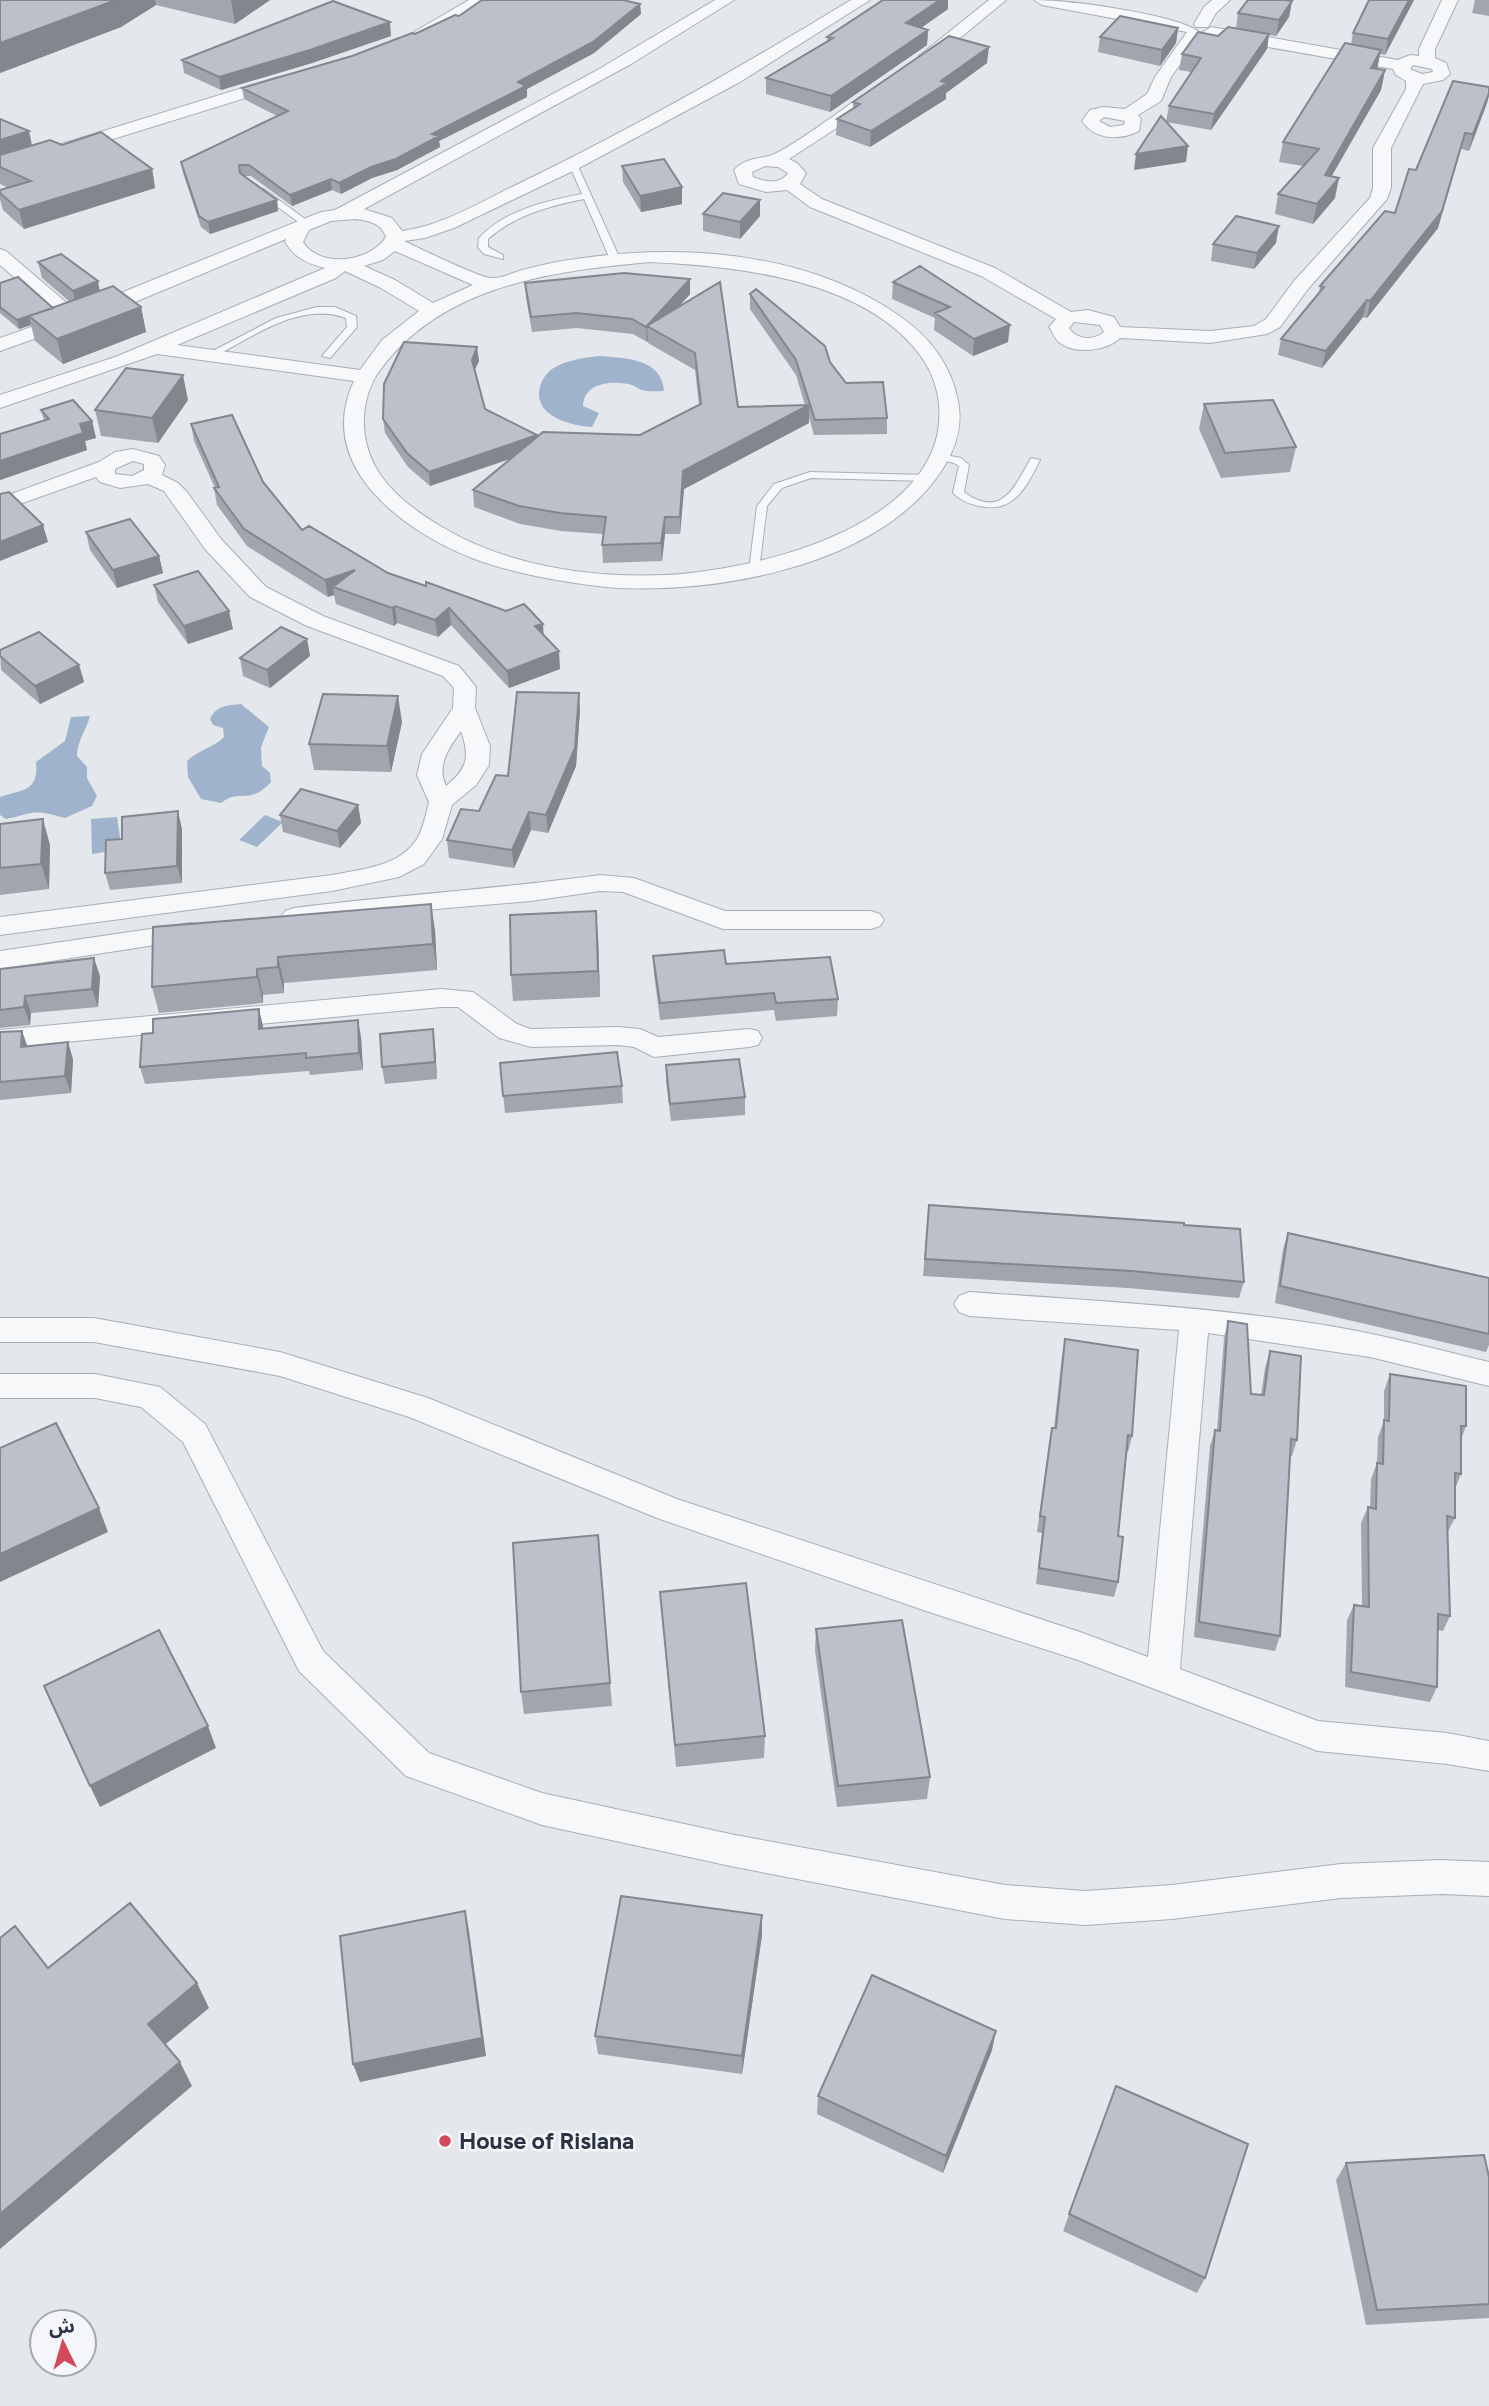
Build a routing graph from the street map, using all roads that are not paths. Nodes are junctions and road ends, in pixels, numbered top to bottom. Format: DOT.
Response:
graph roads {
  1 [pos="481,0"];
  2 [pos="726,0"];
  3 [pos="862,0"];
  4 [pos="1042,0"];
  5 [pos="1222,0"];
  6 [pos="1450,0"];
  7 [pos="1012,1"];
  8 [pos="1198,30"];
  9 [pos="411,37"];
  10 [pos="1427,61"];
  11 [pos="1400,65"];
  12 [pos="914,66"];
  13 [pos="295,76"];
  14 [pos="1415,78"];
  15 [pos="880,90"];
  16 [pos="1128,115"];
  17 [pos="775,161"];
  18 [pos="573,164"];
  19 [pos="0,169"];
  20 [pos="790,183"];
  21 [pos="256,187"];
  22 [pos="587,197"];
  23 [pos="339,214"];
  24 [pos="303,227"];
  25 [pos="394,240"];
  26 [pos="0,255"];
  27 [pos="500,257"];
  28 [pos="615,259"];
  29 [pos="343,264"];
  30 [pos="489,285"];
  31 [pos="431,310"];
  32 [pos="73,318"];
  33 [pos="1068,318"];
  34 [pos="1114,331"];
  35 [pos="0,345"];
  36 [pos="157,348"];
  37 [pos="209,355"];
  38 [pos="327,356"];
  39 [pos="365,377"];
  40 [pos="0,402"];
  41 [pos="940,457"];
  42 [pos="1035,460"];
  43 [pos="928,478"];
  44 [pos="0,505"];
  45 [pos="754,570"];
  46 [pos="464,708"];
  47 [pos="441,802"];
  48 [pos="871,920"];
  49 [pos="268,921"];
  50 [pos="0,926"];
  51 [pos="214,929"];
  52 [pos="0,960"];
  53 [pos="749,1038"];
  54 [pos="0,1039"];
  55 [pos="969,1304"];
  56 [pos="1195,1320"];
  57 [pos="0,1330"];
  58 [pos="1489,1374"];
  59 [pos="0,1385"];
  60 [pos="1163,1675"];
  61 [pos="1489,1756"];
  62 [pos="1489,1879"];
  1 -- 9 [label="street"];
  2 -- 23 [label="street"];
  3 -- 18 [label="street"];
  4 -- 8 [label="street"];
  5 -- 8 [label="street"];
  6 -- 10 [label="street"];
  7 -- 12 [label="street"];
  8 -- 11 [label="street"];
  8 -- 16 [label="street"];
  10 -- 11 [label="street"];
  10 -- 14 [label="street"];
  11 -- 14 [label="street"];
  13 -- 19 [label="street"];
  14 -- 34 [label="street"];
  15 -- 17 [label="street"];
  17 -- 20 [label="street"];
  17 -- 20 [label="street"];
  18 -- 22 [label="lane"];
  18 -- 25 [label="street"];
  20 -- 33 [label="street"];
  21 -- 24 [label="lane"];
  22 -- 27 [label="lane"];
  22 -- 28 [label="lane"];
  23 -- 24 [label="street"];
  23 -- 25 [label="street"];
  24 -- 29 [label="street"];
  24 -- 32 [label="street"];
  25 -- 29 [label="street"];
  25 -- 30 [label="street"];
  26 -- 32 [label="street"];
  28 -- 30 [label="street"];
  28 -- 41 [label="street"];
  29 -- 31 [label="street"];
  29 -- 36 [label="street"];
  30 -- 31 [label="street"];
  31 -- 39 [label="street"];
  32 -- 35 [label="street"];
  33 -- 34 [label="street"];
  33 -- 34 [label="street"];
  36 -- 37 [label="street"];
  36 -- 40 [label="street"];
  37 -- 38 [label="lane"];
  37 -- 39 [label="street"];
  39 -- 45 [label="street"];
  41 -- 42 [label="lane"];
  41 -- 43 [label="street"];
  43 -- 45 [label="street"];
  43 -- 45 [label="lane"];
  44 -- 46 [label="street"];
  46 -- 47 [label="street"];
  46 -- 47 [label="street"];
  47 -- 50 [label="street"];
  48 -- 49 [label="street"];
  51 -- 52 [label="street"];
  53 -- 54 [label="street"];
  55 -- 56 [label="street"];
  56 -- 58 [label="street"];
  56 -- 60 [label="street"];
  57 -- 60 [label="street"];
  59 -- 62 [label="street"];
  60 -- 61 [label="street"];
}
